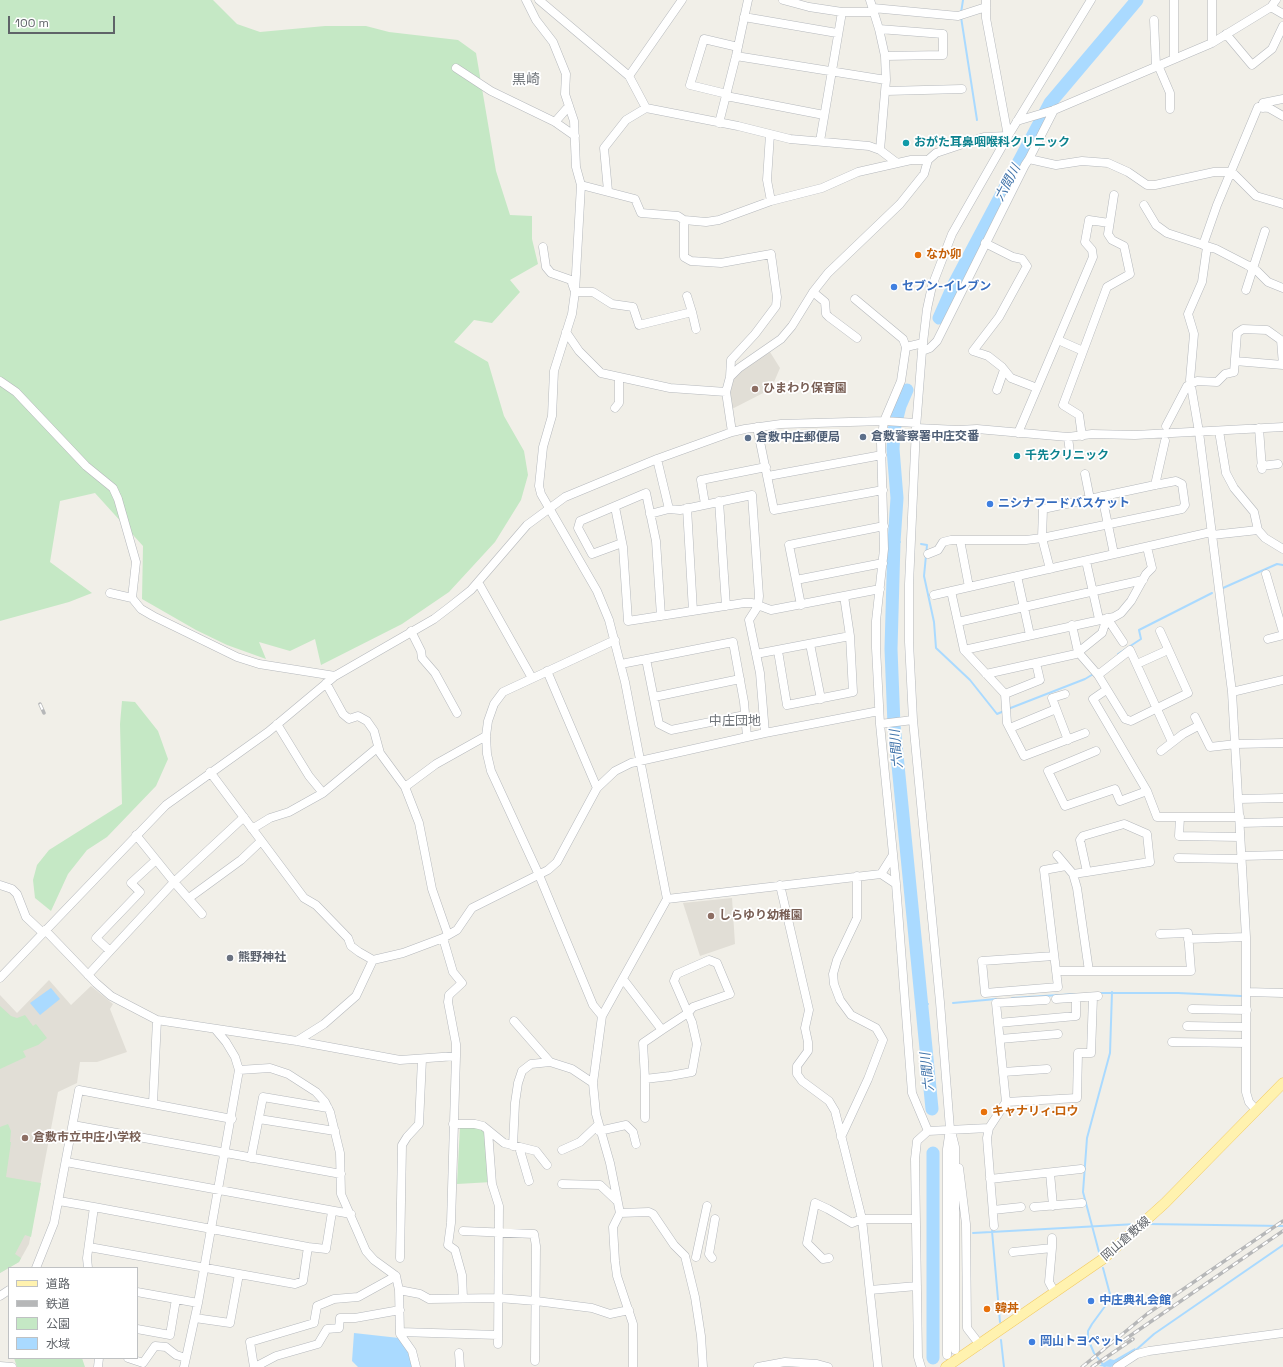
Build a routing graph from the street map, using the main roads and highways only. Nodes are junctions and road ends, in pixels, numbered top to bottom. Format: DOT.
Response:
graph roads {
  1 [pos="1283,1083"];
  2 [pos="946,1367"];
  1 -- 2 [label="main road, 岡山倉敷線"];
}
